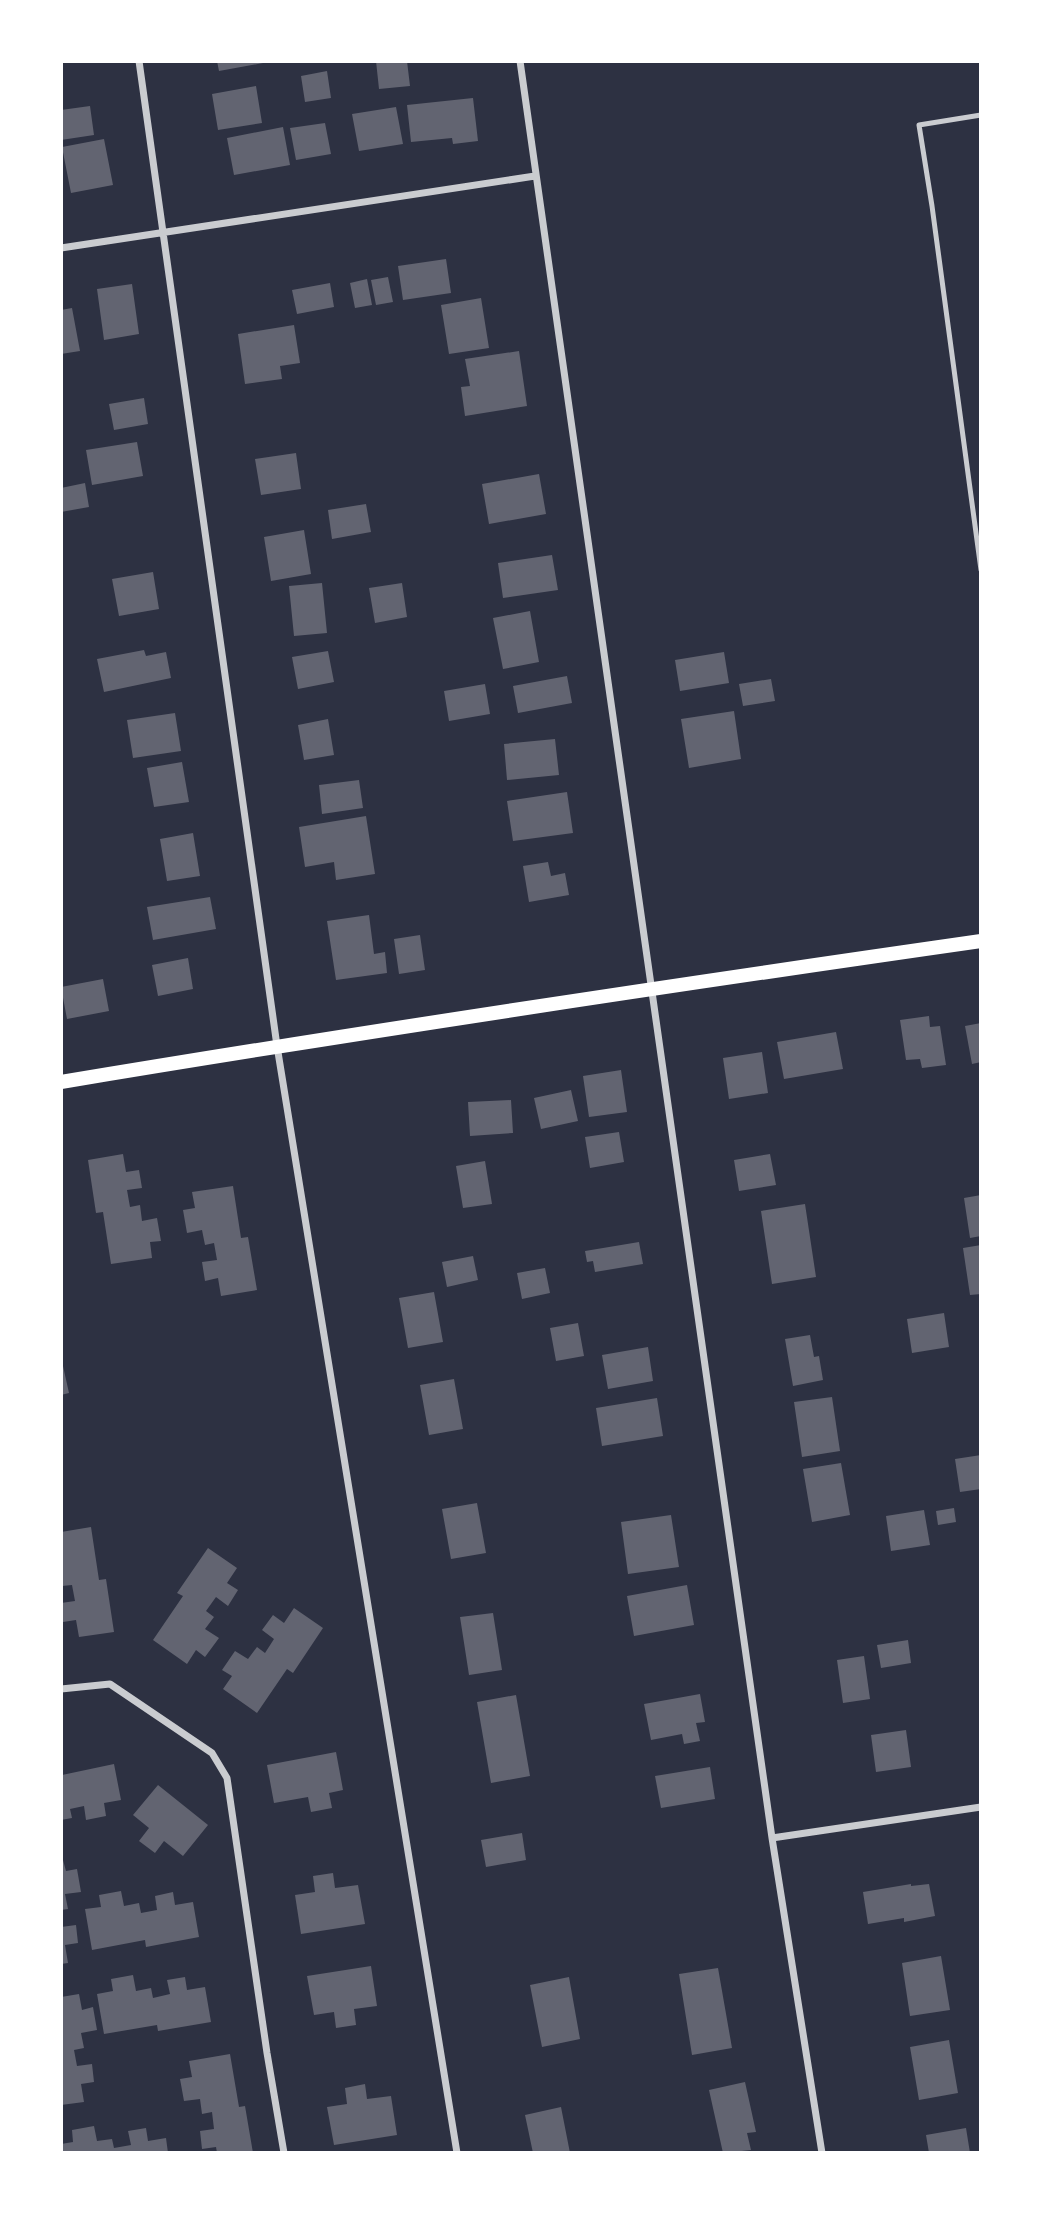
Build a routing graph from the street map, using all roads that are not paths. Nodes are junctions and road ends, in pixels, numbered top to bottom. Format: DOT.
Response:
graph roads {
  1 [pos="139,61"];
  2 [pos="520,61"];
  3 [pos="981,115"];
  4 [pos="536,176"];
  5 [pos="164,233"];
  6 [pos="61,248"];
  7 [pos="981,570"];
  8 [pos="981,941"];
  9 [pos="651,988"];
  10 [pos="277,1046"];
  11 [pos="61,1082"];
  12 [pos="61,1689"];
  13 [pos="981,1807"];
  14 [pos="772,1838"];
  15 [pos="284,2153"];
  16 [pos="457,2153"];
  17 [pos="822,2153"];
  1 -- 5 [label="street"];
  2 -- 4 [label="street"];
  3 -- 7 [label="lane"];
  4 -- 5 [label="street"];
  4 -- 9 [label="street"];
  5 -- 6 [label="street"];
  5 -- 10 [label="street"];
  8 -- 9 [label="main road"];
  9 -- 10 [label="main road"];
  9 -- 14 [label="street"];
  10 -- 11 [label="main road"];
  10 -- 16 [label="street"];
  12 -- 15 [label="street"];
  13 -- 14 [label="street"];
  14 -- 17 [label="street"];
}
